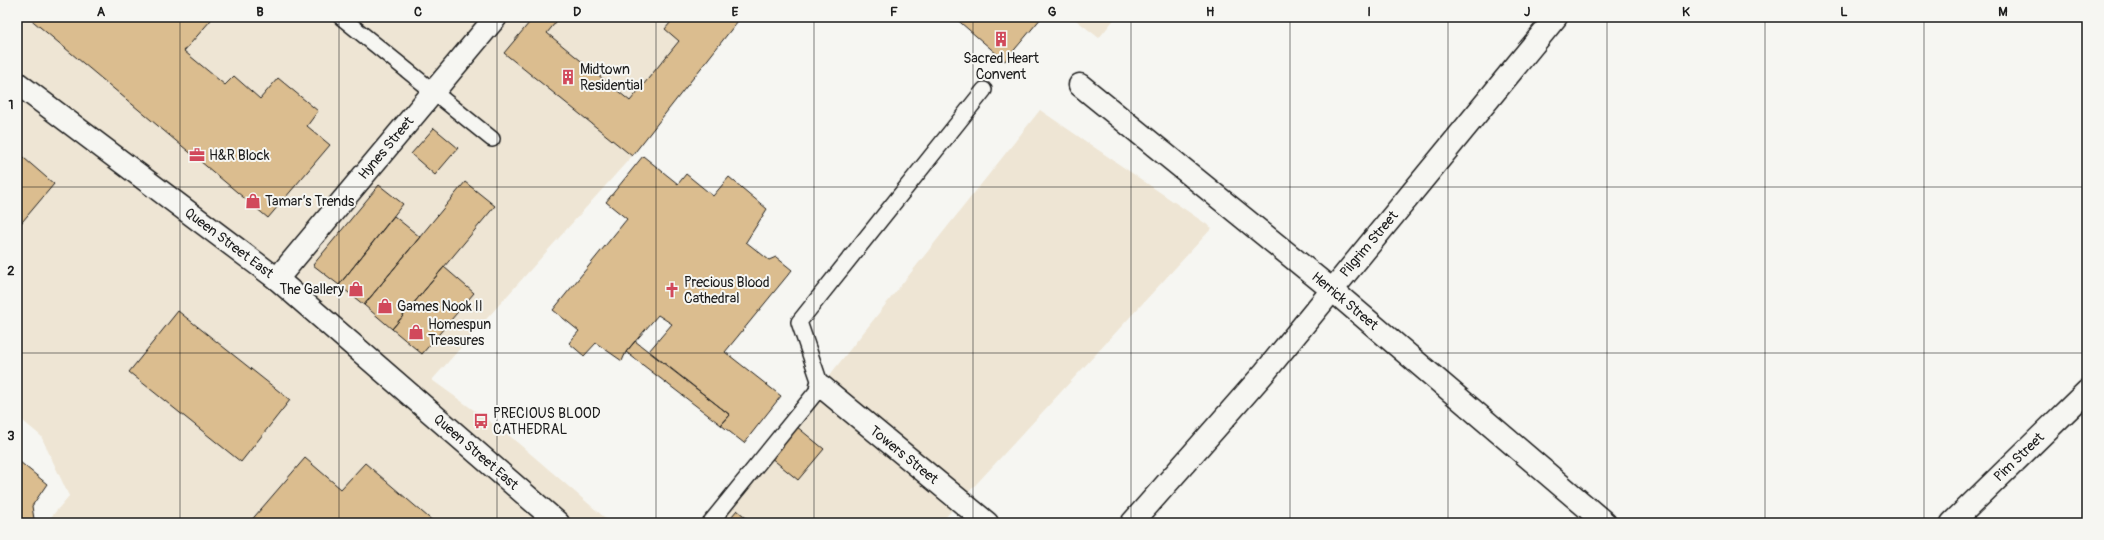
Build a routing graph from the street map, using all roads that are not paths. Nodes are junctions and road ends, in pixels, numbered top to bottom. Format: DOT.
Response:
graph roads {
  1 [pos="341,17"];
  2 [pos="496,17"];
  3 [pos="1556,17"];
  4 [pos="17,83"];
  5 [pos="1080,85"];
  6 [pos="984,90"];
  7 [pos="434,91"];
  8 [pos="492,139"];
  9 [pos="277,279"];
  10 [pos="1331,289"];
  11 [pos="821,386"];
  12 [pos="2087,391"];
  13 [pos="1600,522"];
  14 [pos="558,523"];
  15 [pos="710,523"];
  16 [pos="987,523"];
  17 [pos="1132,523"];
  18 [pos="1952,523"];
  1 -- 7 [label="lane"];
  2 -- 7 [label="street, Hynes Street"];
  3 -- 10 [label="street, Pilgrim Street"];
  4 -- 9 [label="street, Queen Street East"];
  5 -- 10 [label="street, Herrick Street"];
  6 -- 11 [label="lane"];
  7 -- 8 [label="lane"];
  7 -- 9 [label="street, Hynes Street"];
  9 -- 14 [label="street, Queen Street East"];
  10 -- 13 [label="street, Herrick Street"];
  10 -- 17 [label="street, Pilgrim Street"];
  11 -- 15 [label="lane"];
  11 -- 16 [label="street, Towers Street"];
  12 -- 18 [label="street, Pim Street"];
}
